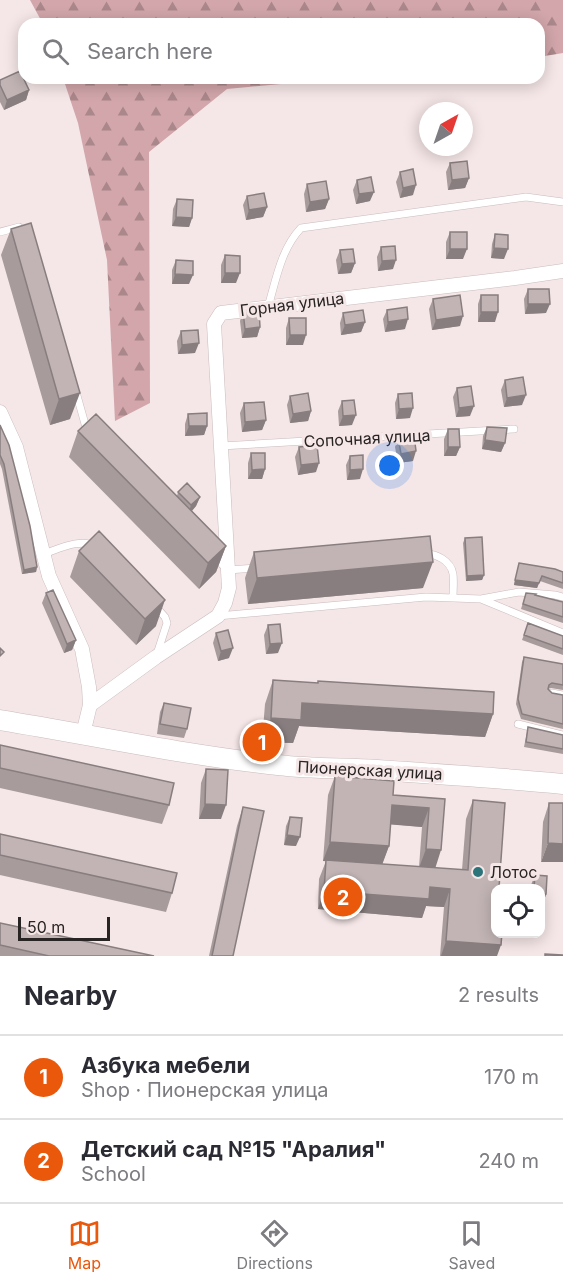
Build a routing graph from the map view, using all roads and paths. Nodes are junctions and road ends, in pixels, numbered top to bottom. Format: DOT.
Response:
graph roads {
  1 [pos="563,202"];
  2 [pos="25,230"];
  3 [pos="0,232"];
  4 [pos="563,271"];
  5 [pos="268,307"];
  6 [pos="73,380"];
  7 [pos="0,412"];
  8 [pos="514,429"];
  9 [pos="98,443"];
  10 [pos="221,447"];
  11 [pos="101,552"];
  12 [pos="43,554"];
  13 [pos="212,554"];
  14 [pos="421,554"];
  15 [pos="262,568"];
  16 [pos="228,570"];
  17 [pos="563,597"];
  18 [pos="453,598"];
  19 [pos="481,599"];
  20 [pos="149,600"];
  21 [pos="218,616"];
  22 [pos="563,633"];
  23 [pos="156,657"];
  24 [pos="552,693"];
  25 [pos="563,695"];
  26 [pos="90,705"];
  27 [pos="0,720"];
  28 [pos="518,724"];
  29 [pos="83,734"];
  30 [pos="563,735"];
  31 [pos="563,784"];
  1 -- 5 [label="lane"];
  2 -- 3 [label="lane"];
  4 -- 5 [label="street, Горная улица"];
  5 -- 10 [label="street, Горная улица"];
  6 -- 9 [label="lane"];
  7 -- 12 [label="street"];
  8 -- 10 [label="lane, Сопочная улица"];
  10 -- 16 [label="street, Горная улица"];
  11 -- 12 [label="lane"];
  12 -- 26 [label="street"];
  13 -- 16 [label="lane"];
  14 -- 18 [label="lane"];
  15 -- 16 [label="lane"];
  16 -- 21 [label="street, Горная улица"];
  17 -- 19 [label="lane"];
  18 -- 19 [label="lane"];
  18 -- 21 [label="lane"];
  19 -- 22 [label="lane"];
  20 -- 23 [label="lane"];
  21 -- 23 [label="street"];
  23 -- 26 [label="street"];
  24 -- 25 [label="lane"];
  26 -- 29 [label="street"];
  27 -- 29 [label="main road, Пионерская улица"];
  28 -- 30 [label="lane"];
  29 -- 31 [label="main road, Пионерская улица"];
}
